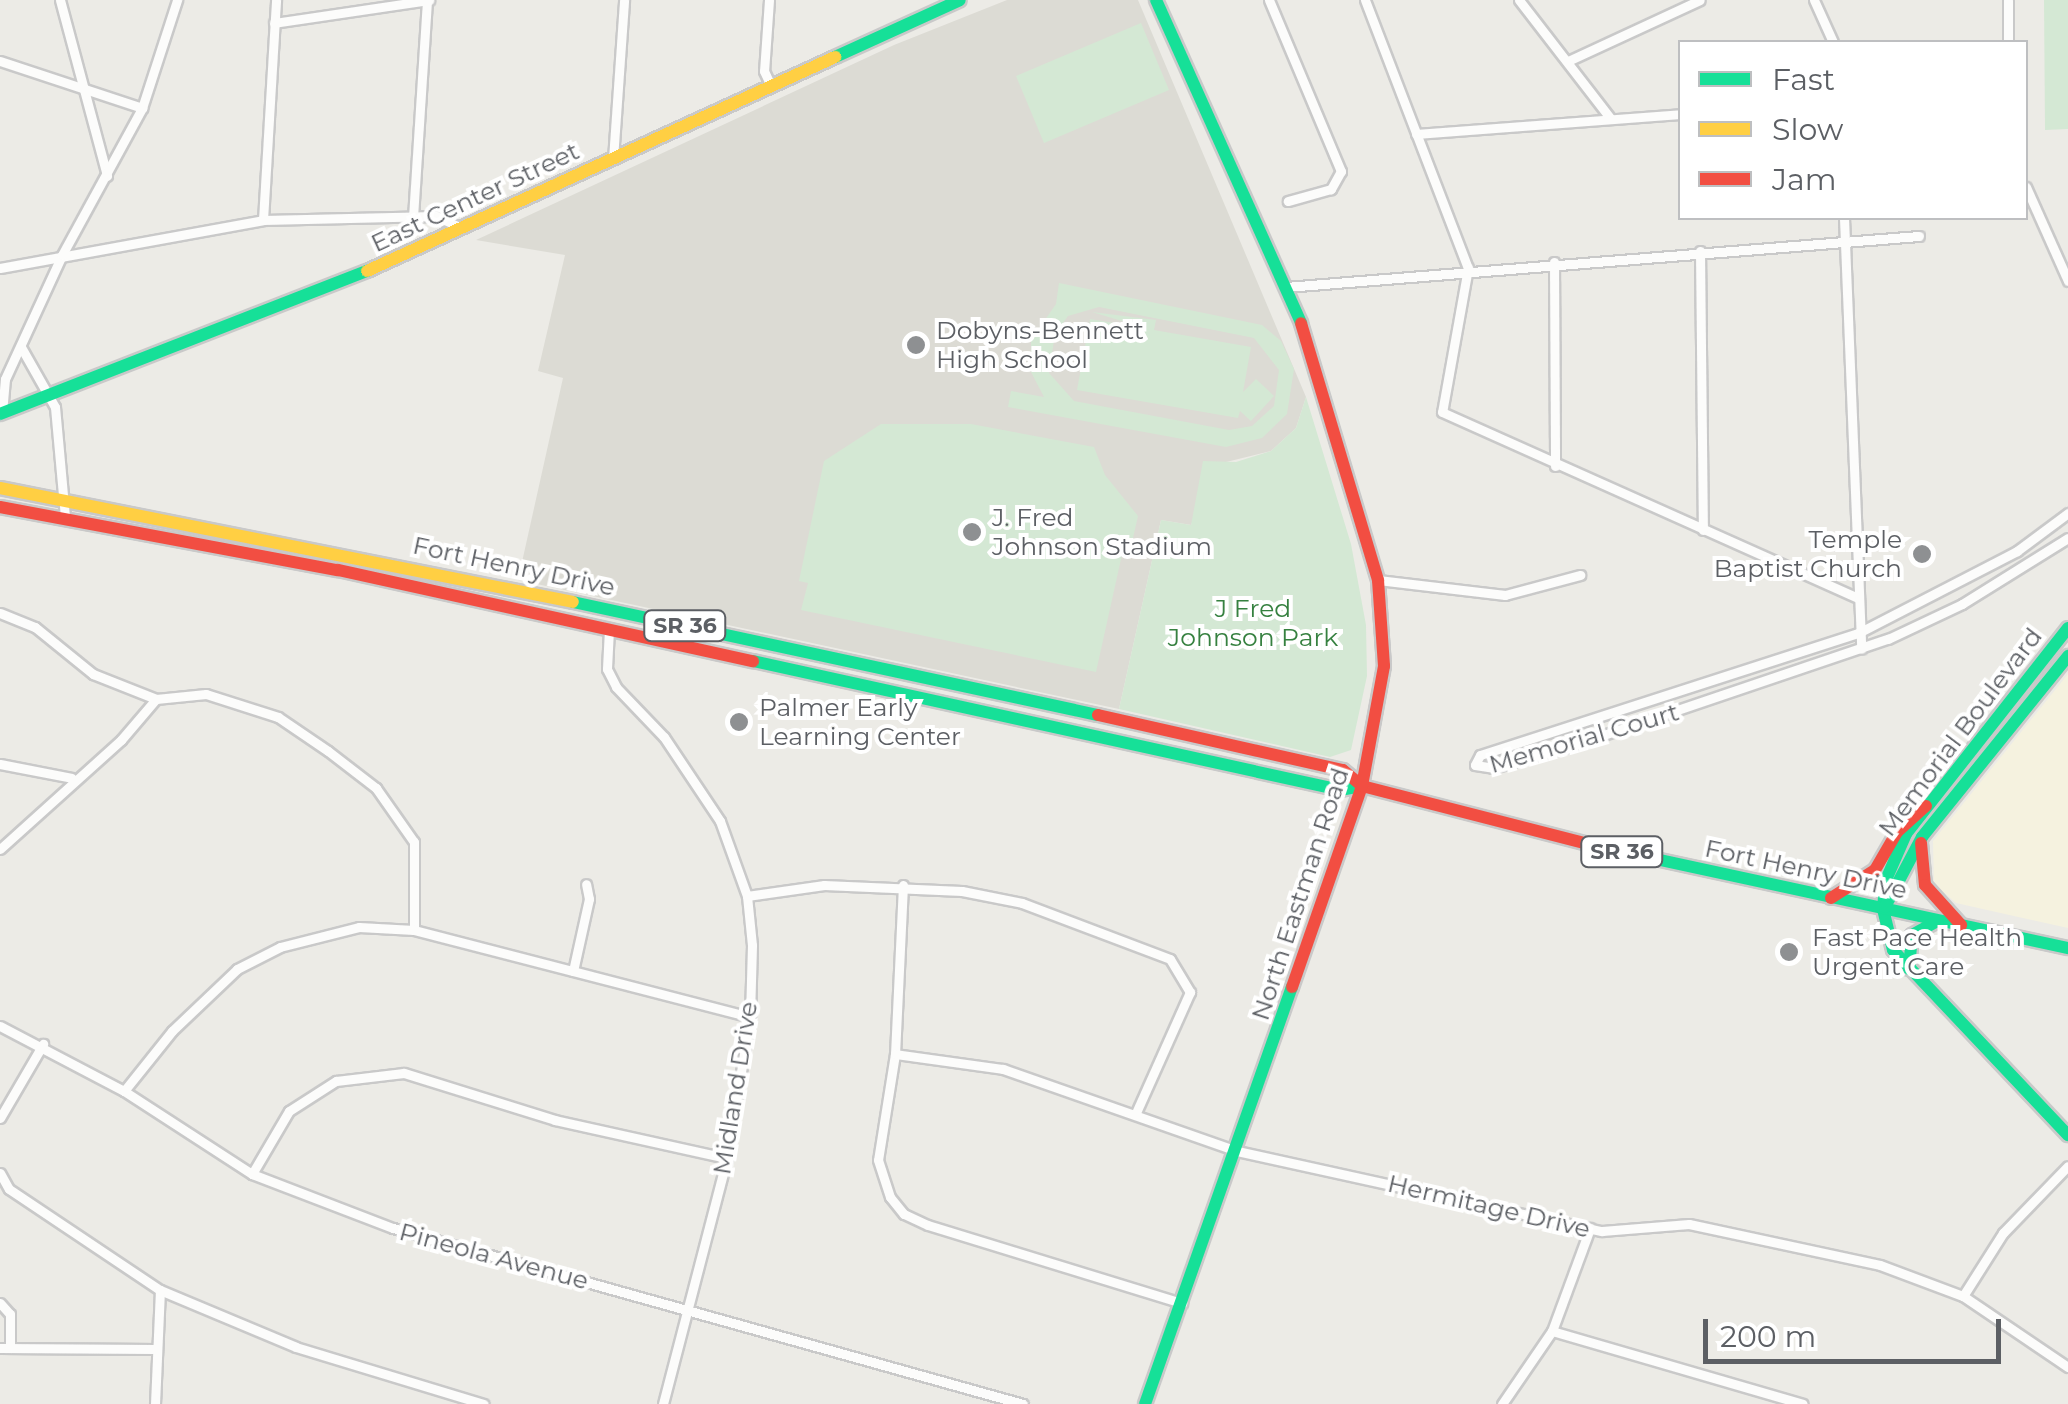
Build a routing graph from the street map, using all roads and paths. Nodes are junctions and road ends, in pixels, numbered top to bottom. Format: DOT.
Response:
graph roads {
  1 [pos="60,0"];
  2 [pos="177,0"];
  3 [pos="276,0"];
  4 [pos="428,0"];
  5 [pos="624,0"];
  6 [pos="770,0"];
  7 [pos="960,0"];
  8 [pos="1156,0"];
  9 [pos="1269,0"];
  10 [pos="1365,0"];
  11 [pos="1519,0"];
  12 [pos="1814,0"];
  13 [pos="2008,0"];
  14 [pos="1693,1"];
  15 [pos="274,23"];
  16 [pos="1832,40"];
  17 [pos="2008,40"];
  18 [pos="0,60"];
  19 [pos="1568,61"];
  20 [pos="83,85"];
  21 [pos="771,86"];
  22 [pos="142,108"];
  23 [pos="1678,114"];
  24 [pos="1610,119"];
  25 [pos="1416,134"];
  26 [pos="612,158"];
  27 [pos="107,178"];
  28 [pos="2028,191"];
  29 [pos="1288,201"];
  30 [pos="414,217"];
  31 [pos="263,220"];
  32 [pos="1844,220"];
  33 [pos="460,227"];
  34 [pos="1919,236"];
  35 [pos="1846,242"];
  36 [pos="1700,251"];
  37 [pos="62,255"];
  38 [pos="1554,262"];
  39 [pos="0,268"];
  40 [pos="1468,268"];
  41 [pos="2068,281"];
  42 [pos="1286,286"];
  43 [pos="22,347"];
  44 [pos="50,395"];
  45 [pos="1,413"];
  46 [pos="1555,466"];
  47 [pos="0,488"];
  48 [pos="63,499"];
  49 [pos="0,507"];
  50 [pos="2068,514"];
  51 [pos="64,518"];
  52 [pos="1703,530"];
  53 [pos="2068,538"];
  54 [pos="2017,551"];
  55 [pos="2026,568"];
  56 [pos="1580,575"];
  57 [pos="1378,580"];
  58 [pos="1858,598"];
  59 [pos="0,613"];
  60 [pos="609,628"];
  61 [pos="2068,628"];
  62 [pos="1858,633"];
  63 [pos="1862,648"];
  64 [pos="2068,656"];
  65 [pos="156,699"];
  66 [pos="1610,712"];
  67 [pos="1617,732"];
  68 [pos="0,764"];
  69 [pos="72,778"];
  70 [pos="1362,786"];
  71 [pos="1926,806"];
  72 [pos="1922,836"];
  73 [pos="0,850"];
  74 [pos="586,884"];
  75 [pos="903,885"];
  76 [pos="747,896"];
  77 [pos="1832,898"];
  78 [pos="1884,909"];
  79 [pos="1937,920"];
  80 [pos="1961,926"];
  81 [pos="414,930"];
  82 [pos="2068,948"];
  83 [pos="1908,969"];
  84 [pos="573,971"];
  85 [pos="750,1017"];
  86 [pos="0,1026"];
  87 [pos="43,1044"];
  88 [pos="895,1054"];
  89 [pos="124,1091"];
  90 [pos="1136,1113"];
  91 [pos="0,1118"];
  92 [pos="2068,1135"];
  93 [pos="1237,1151"];
  94 [pos="726,1158"];
  95 [pos="2068,1166"];
  96 [pos="0,1173"];
  97 [pos="252,1174"];
  98 [pos="1590,1228"];
  99 [pos="160,1290"];
  100 [pos="1963,1296"];
  101 [pos="0,1303"];
  102 [pos="1182,1304"];
  103 [pos="691,1309"];
  104 [pos="1552,1332"];
  105 [pos="5,1348"];
  106 [pos="155,1349"];
  107 [pos="2068,1368"];
  108 [pos="155,1404"];
  109 [pos="484,1404"];
  110 [pos="664,1404"];
  111 [pos="1023,1404"];
  112 [pos="1146,1404"];
  113 [pos="1502,1404"];
  114 [pos="1802,1404"];
  1 -- 20 [label="street"];
  2 -- 22 [label="street"];
  3 -- 15 [label="street"];
  4 -- 15 [label="street"];
  4 -- 30 [label="street"];
  5 -- 26 [label="street"];
  6 -- 21 [label="street"];
  7 -- 21 [label="main road, East Center Street"];
  8 -- 42 [label="main road, North Eastman Road"];
  9 -- 29 [label="street"];
  10 -- 25 [label="street"];
  11 -- 19 [label="street"];
  12 -- 16 [label="street"];
  13 -- 17 [label="street"];
  14 -- 19 [label="street"];
  15 -- 31 [label="street"];
  18 -- 20 [label="street"];
  19 -- 24 [label="street"];
  20 -- 22 [label="street"];
  20 -- 27 [label="street"];
  21 -- 26 [label="main road, East Center Street"];
  22 -- 27 [label="street"];
  23 -- 24 [label="street"];
  24 -- 25 [label="street"];
  25 -- 40 [label="street"];
  26 -- 33 [label="main road, East Center Street"];
  27 -- 37 [label="street"];
  28 -- 41 [label="street"];
  30 -- 31 [label="street"];
  30 -- 33 [label="street"];
  31 -- 37 [label="street"];
  32 -- 35 [label="street"];
  33 -- 44 [label="main road, East Center Street"];
  34 -- 35 [label="street"];
  35 -- 36 [label="street"];
  35 -- 58 [label="street"];
  36 -- 38 [label="street"];
  36 -- 52 [label="street"];
  37 -- 39 [label="street"];
  37 -- 43 [label="street"];
  38 -- 40 [label="street"];
  38 -- 46 [label="street"];
  40 -- 42 [label="street"];
  40 -- 46 [label="street"];
  42 -- 57 [label="main road, North Eastman Road"];
  43 -- 44 [label="street"];
  43 -- 45 [label="street"];
  44 -- 45 [label="main road, East Center Street"];
  44 -- 48 [label="street"];
  46 -- 52 [label="street"];
  47 -- 48 [label="main road, Fort Henry Drive / SR 36"];
  48 -- 51 [label="street"];
  48 -- 70 [label="main road, Fort Henry Drive / SR 36"];
  49 -- 51 [label="main road, Fort Henry Drive / SR 36"];
  50 -- 54 [label="street, Memorial Court"];
  51 -- 60 [label="main road, Fort Henry Drive / SR 36"];
  52 -- 58 [label="street"];
  53 -- 55 [label="street, Memorial Court"];
  54 -- 55 [label="street"];
  54 -- 62 [label="street, Memorial Court"];
  55 -- 63 [label="street, Memorial Court"];
  56 -- 57 [label="street"];
  57 -- 70 [label="main road, North Eastman Road"];
  58 -- 62 [label="street"];
  59 -- 65 [label="street"];
  60 -- 70 [label="main road, Fort Henry Drive / SR 36"];
  60 -- 76 [label="street, Midland Drive"];
  61 -- 71 [label="main road, Memorial Boulevard"];
  62 -- 63 [label="street"];
  62 -- 66 [label="street, Memorial Court"];
  63 -- 67 [label="street, Memorial Court"];
  64 -- 72 [label="main road, Memorial Boulevard"];
  65 -- 69 [label="street"];
  65 -- 81 [label="street"];
  66 -- 67 [label="street"];
  66 -- 67 [label="street, Memorial Court"];
  68 -- 69 [label="street"];
  69 -- 73 [label="street"];
  70 -- 77 [label="main road, Fort Henry Drive / SR 36"];
  70 -- 93 [label="main road, North Eastman Road"];
  71 -- 77 [label="main road"];
  71 -- 78 [label="main road, Memorial Boulevard"];
  72 -- 78 [label="main road, Memorial Boulevard"];
  72 -- 80 [label="main road"];
  74 -- 84 [label="street"];
  75 -- 76 [label="street"];
  75 -- 88 [label="street"];
  75 -- 90 [label="street"];
  76 -- 85 [label="street, Midland Drive"];
  77 -- 78 [label="main road, Fort Henry Drive / SR 36"];
  78 -- 79 [label="main road, Fort Henry Drive / SR 36"];
  78 -- 83 [label="main road"];
  79 -- 80 [label="main road, Fort Henry Drive / SR 36"];
  79 -- 83 [label="main road"];
  80 -- 82 [label="main road, Fort Henry Drive / SR 36"];
  81 -- 84 [label="street"];
  81 -- 89 [label="street"];
  83 -- 92 [label="main road"];
  84 -- 85 [label="street"];
  85 -- 94 [label="street, Midland Drive"];
  86 -- 87 [label="street, Pineola Avenue"];
  87 -- 89 [label="street, Pineola Avenue"];
  87 -- 91 [label="street"];
  88 -- 90 [label="street, Hermitage Drive"];
  88 -- 102 [label="street"];
  89 -- 97 [label="street, Pineola Avenue"];
  90 -- 93 [label="street, Hermitage Drive"];
  93 -- 98 [label="street, Hermitage Drive"];
  93 -- 102 [label="main road, North Eastman Road"];
  94 -- 97 [label="street"];
  94 -- 103 [label="street, Midland Drive"];
  95 -- 100 [label="street"];
  96 -- 99 [label="street"];
  97 -- 103 [label="street, Pineola Avenue"];
  98 -- 100 [label="street, Hermitage Drive"];
  98 -- 104 [label="street"];
  99 -- 106 [label="street"];
  99 -- 109 [label="street"];
  100 -- 107 [label="street, Hermitage Drive"];
  101 -- 105 [label="street"];
  102 -- 112 [label="main road, North Eastman Road"];
  103 -- 110 [label="street, Midland Drive"];
  103 -- 111 [label="street, Pineola Avenue"];
  104 -- 113 [label="street"];
  104 -- 114 [label="street"];
  105 -- 106 [label="street"];
  106 -- 108 [label="street"];
}
